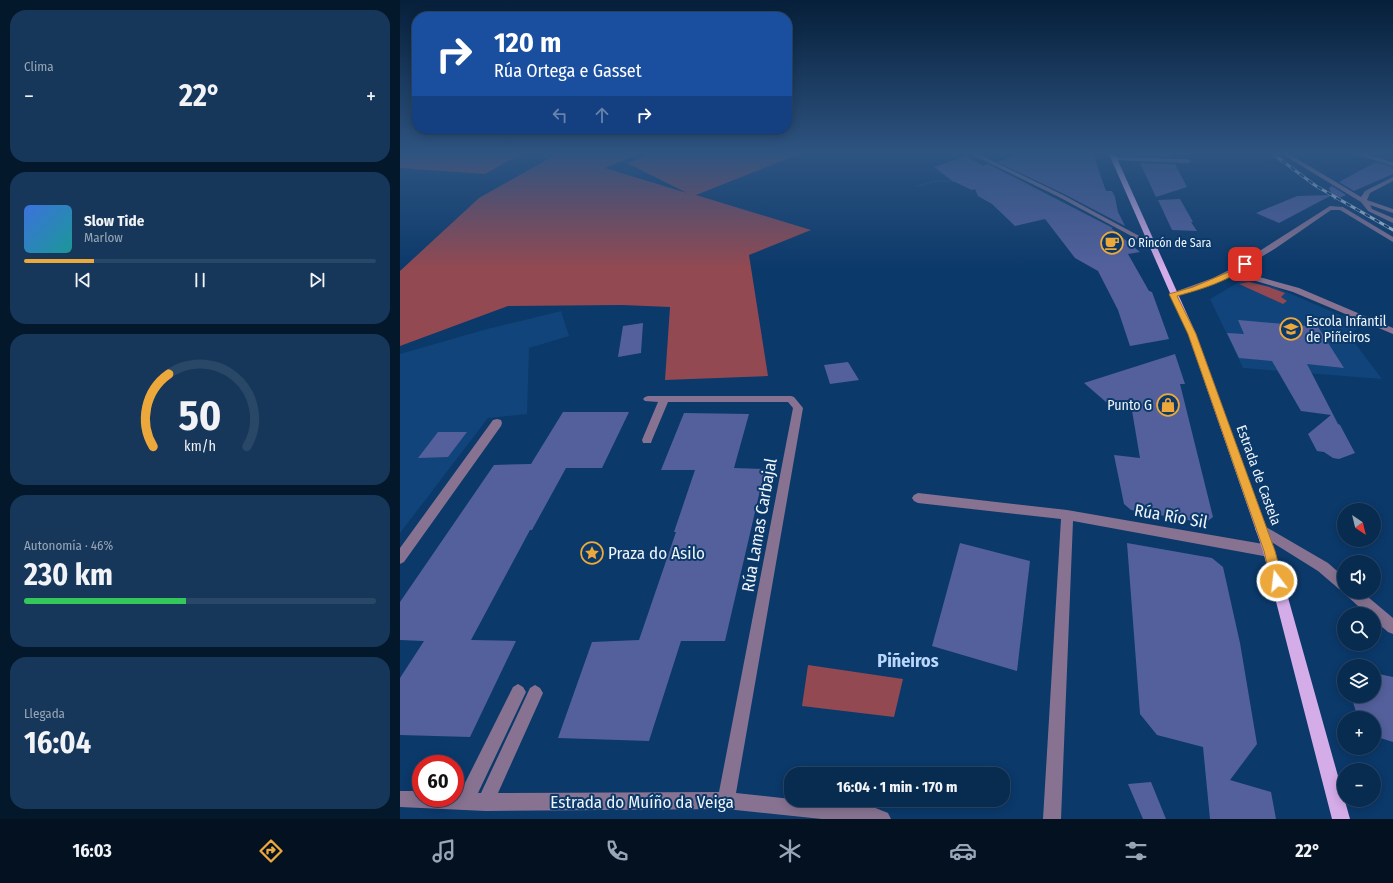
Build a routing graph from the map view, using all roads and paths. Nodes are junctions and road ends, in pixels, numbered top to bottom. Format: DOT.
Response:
graph roads {
  1 [pos="1053,192"];
  2 [pos="1129,192"];
  3 [pos="1348,192"];
  4 [pos="1367,192"];
  5 [pos="1363,201"];
  6 [pos="1393,211"];
  7 [pos="1393,221"];
  8 [pos="1393,240"];
  9 [pos="1152,245"];
  10 [pos="1233,272"];
  11 [pos="1173,294"];
  12 [pos="1393,331"];
  13 [pos="648,399"];
  14 [pos="664,399"];
  15 [pos="497,424"];
  16 [pos="647,440"];
  17 [pos="918,498"];
  18 [pos="1067,515"];
  19 [pos="1261,529"];
  20 [pos="1269,551"];
  21 [pos="400,558"];
  22 [pos="1337,579"];
  23 [pos="1360,599"];
  24 [pos="1393,627"];
  25 [pos="518,692"];
  26 [pos="535,693"];
  27 [pos="400,799"];
  28 [pos="726,800"];
  29 [pos="465,801"];
  30 [pos="486,802"];
  31 [pos="882,819"];
  32 [pos="1052,819"];
  33 [pos="1341,819"];
  1 -- 9 [label="street"];
  2 -- 9 [label="main road, Estrada de Castela"];
  3 -- 5 [label="street"];
  4 -- 5 [label="street"];
  5 -- 6 [label="street"];
  5 -- 7 [label="street"];
  8 -- 10 [label="street"];
  9 -- 11 [label="main road, Estrada de Castela"];
  10 -- 11 [label="street"];
  10 -- 12 [label="street"];
  11 -- 19 [label="main road, Estrada de Castela"];
  13 -- 14 [label="street, Rúa Lamas Carbajal"];
  14 -- 16 [label="street"];
  14 -- 28 [label="street, Rúa Lamas Carbajal"];
  15 -- 21 [label="street"];
  17 -- 18 [label="street, Rúa Río Sil"];
  18 -- 20 [label="street, Rúa Río Sil"];
  18 -- 32 [label="street"];
  19 -- 20 [label="main road, Estrada de Castela"];
  19 -- 22 [label="street"];
  20 -- 33 [label="main road, Estrada de Castela"];
  23 -- 24 [label="street"];
  25 -- 29 [label="street"];
  26 -- 30 [label="street"];
  27 -- 29 [label="street, Estrada do Muíño da Veiga"];
  28 -- 30 [label="street, Estrada do Muíño da Veiga"];
  28 -- 31 [label="street, Estrada do Muíño da Veiga"];
  29 -- 30 [label="street, Estrada do Muíño da Veiga"];
}
